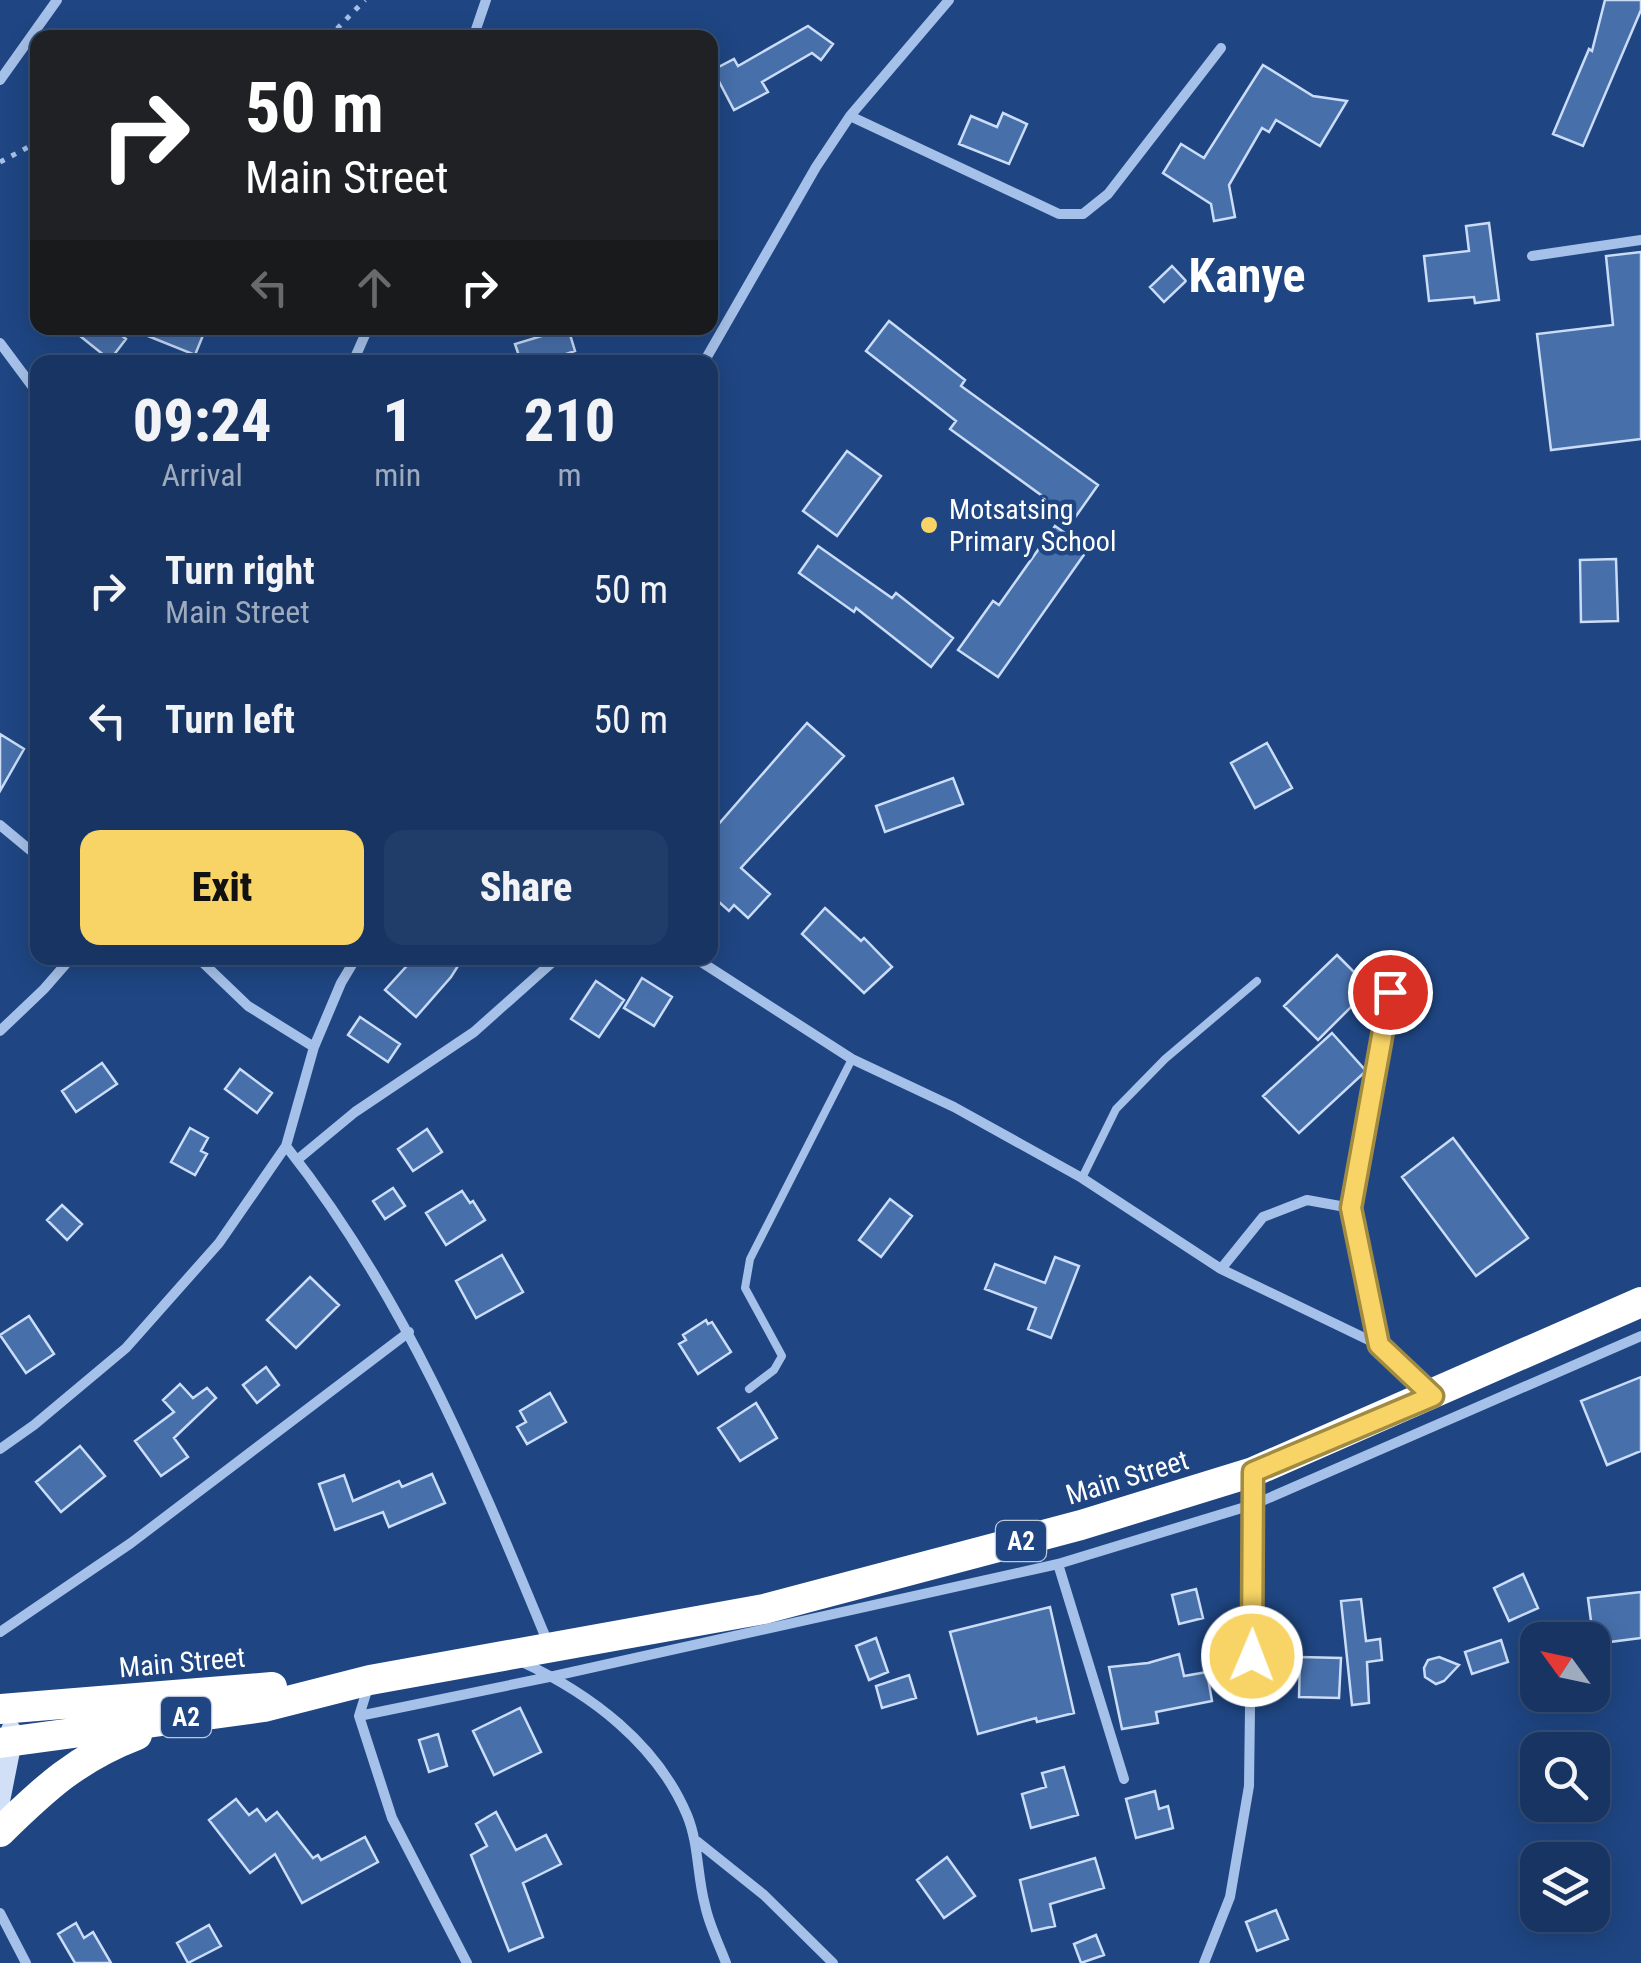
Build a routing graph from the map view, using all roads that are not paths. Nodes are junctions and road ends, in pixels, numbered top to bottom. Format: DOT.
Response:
graph roads {
  1 [pos="58,0"];
  2 [pos="486,0"];
  3 [pos="949,0"];
  4 [pos="36,30"];
  5 [pos="476,30"];
  6 [pos="30,39"];
  7 [pos="1221,48"];
  8 [pos="0,80"];
  9 [pos="850,116"];
  10 [pos="1641,240"];
  11 [pos="1532,256"];
  12 [pos="0,343"];
  13 [pos="708,355"];
  14 [pos="30,383"];
  15 [pos="0,825"];
  16 [pos="30,850"];
  17 [pos="65,965"];
  18 [pos="205,965"];
  19 [pos="352,965"];
  20 [pos="549,965"];
  21 [pos="706,965"];
  22 [pos="1257,981"];
  23 [pos="1390,992"];
  24 [pos="0,1030"];
  25 [pos="314,1048"];
  26 [pos="852,1059"];
  27 [pos="286,1146"];
  28 [pos="297,1160"];
  29 [pos="1082,1178"];
  30 [pos="1351,1208"];
  31 [pos="1221,1269"];
  32 [pos="1641,1302"];
  33 [pos="409,1332"];
  34 [pos="1641,1336"];
  35 [pos="1379,1345"];
  36 [pos="750,1390"];
  37 [pos="1433,1396"];
  38 [pos="0,1449"];
  39 [pos="1253,1472"];
  40 [pos="1255,1504"];
  41 [pos="1058,1564"];
  42 [pos="0,1632"];
  43 [pos="552,1662"];
  44 [pos="370,1680"];
  45 [pos="4,1709"];
  46 [pos="359,1716"];
  47 [pos="182,1718"];
  48 [pos="6,1742"];
  49 [pos="1124,1779"];
  50 [pos="0,1801"];
  51 [pos="0,1832"];
  52 [pos="694,1839"];
  53 [pos="0,1913"];
  54 [pos="26,1963"];
  55 [pos="467,1963"];
  56 [pos="726,1963"];
  57 [pos="832,1963"];
  58 [pos="1204,1963"];
  1 -- 4 [label="street"];
  2 -- 5 [label="street"];
  3 -- 9 [label="street"];
  6 -- 8 [label="street"];
  7 -- 9 [label="street"];
  9 -- 13 [label="street"];
  10 -- 11 [label="street"];
  12 -- 14 [label="street"];
  15 -- 16 [label="street"];
  17 -- 24 [label="street"];
  18 -- 25 [label="street"];
  19 -- 25 [label="street"];
  20 -- 28 [label="street"];
  21 -- 26 [label="street"];
  22 -- 29 [label="lane"];
  23 -- 30 [label="street"];
  25 -- 27 [label="street"];
  26 -- 29 [label="street"];
  26 -- 36 [label="lane"];
  27 -- 28 [label="street"];
  27 -- 38 [label="street"];
  28 -- 33 [label="street"];
  29 -- 31 [label="street"];
  30 -- 31 [label="street"];
  30 -- 35 [label="street"];
  31 -- 35 [label="street"];
  32 -- 37 [label="highway, Main Street / A2"];
  33 -- 42 [label="street"];
  33 -- 43 [label="street"];
  34 -- 40 [label="street"];
  35 -- 37 [label="street"];
  37 -- 39 [label="highway, Main Street / A2"];
  39 -- 40 [label="street"];
  39 -- 43 [label="highway, Main Street / A2"];
  40 -- 41 [label="street"];
  40 -- 58 [label="street"];
  41 -- 43 [label="street"];
  41 -- 49 [label="street"];
  43 -- 44 [label="highway, Main Street / A2"];
  43 -- 46 [label="street"];
  43 -- 52 [label="street"];
  44 -- 45 [label="highway, Main Street / A2"];
  44 -- 46 [label="street"];
  44 -- 47 [label="highway, Main Street / A2"];
  45 -- 48 [label="street"];
  46 -- 55 [label="street"];
  47 -- 48 [label="highway, Main Street / A2"];
  47 -- 51 [label="highway"];
  48 -- 50 [label="street"];
  52 -- 56 [label="street"];
  52 -- 57 [label="street"];
  53 -- 54 [label="street"];
}
